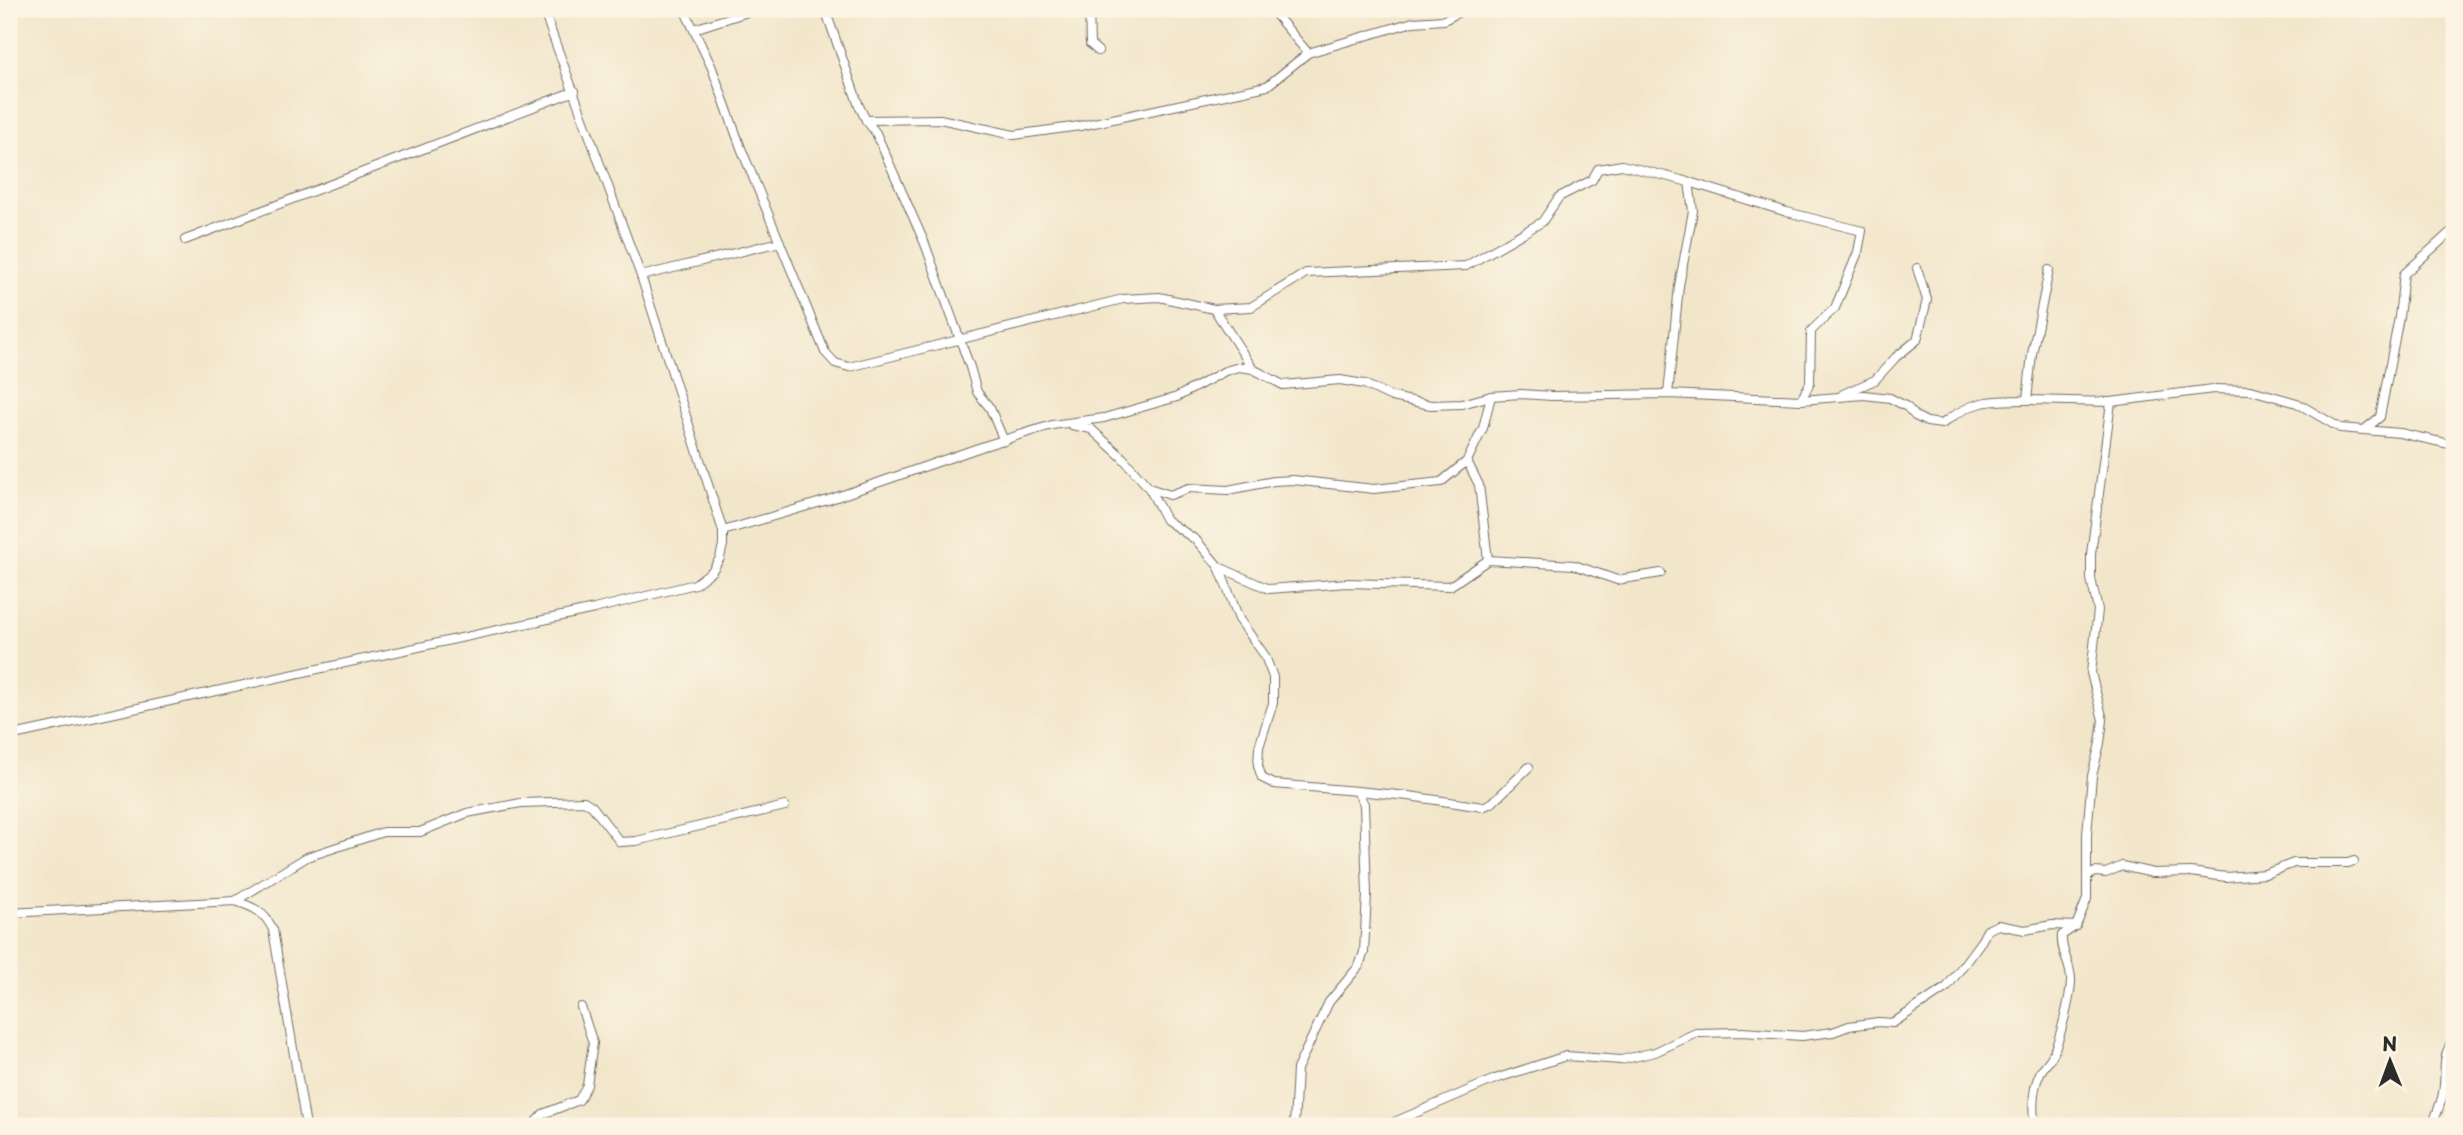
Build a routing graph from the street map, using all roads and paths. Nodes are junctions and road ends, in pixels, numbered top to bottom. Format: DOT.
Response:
graph roads {
  1 [pos="543,9"];
  2 [pos="684,9"];
  3 [pos="757,9"];
  4 [pos="825,9"];
  5 [pos="1089,9"];
  6 [pos="1271,9"];
  7 [pos="1465,9"];
  8 [pos="694,29"];
  9 [pos="1097,51"];
  10 [pos="1308,53"];
  11 [pos="575,92"];
  12 [pos="866,120"];
  13 [pos="1689,182"];
  14 [pos="2454,229"];
  15 [pos="185,240"];
  16 [pos="780,242"];
  17 [pos="1917,268"];
  18 [pos="2049,270"];
  19 [pos="641,276"];
  20 [pos="1214,309"];
  21 [pos="960,341"];
  22 [pos="1253,369"];
  23 [pos="1668,394"];
  24 [pos="1840,395"];
  25 [pos="1491,397"];
  26 [pos="1801,400"];
  27 [pos="2027,400"];
  28 [pos="2111,402"];
  29 [pos="1068,424"];
  30 [pos="2364,430"];
  31 [pos="1004,441"];
  32 [pos="2454,444"];
  33 [pos="1466,461"];
  34 [pos="1149,488"];
  35 [pos="723,531"];
  36 [pos="1489,560"];
  37 [pos="1219,567"];
  38 [pos="1661,573"];
  39 [pos="9,736"];
  40 [pos="1529,767"];
  41 [pos="1356,791"];
  42 [pos="785,806"];
  43 [pos="2354,861"];
  44 [pos="2087,876"];
  45 [pos="235,901"];
  46 [pos="9,913"];
  47 [pos="2076,926"];
  48 [pos="581,1007"];
  49 [pos="2454,1038"];
  50 [pos="306,1126"];
  51 [pos="532,1126"];
  52 [pos="1294,1126"];
  53 [pos="1385,1126"];
  54 [pos="2035,1126"];
  55 [pos="2432,1126"];
  1 -- 11 [label="street"];
  2 -- 8 [label="street"];
  3 -- 8 [label="street"];
  4 -- 12 [label="street"];
  5 -- 9 [label="street"];
  6 -- 10 [label="street"];
  7 -- 10 [label="street"];
  8 -- 16 [label="street"];
  10 -- 12 [label="street"];
  11 -- 15 [label="street"];
  11 -- 19 [label="street"];
  12 -- 21 [label="street"];
  13 -- 20 [label="street"];
  13 -- 23 [label="street"];
  13 -- 26 [label="street"];
  14 -- 30 [label="street"];
  16 -- 19 [label="street"];
  16 -- 21 [label="street"];
  17 -- 24 [label="street"];
  18 -- 27 [label="street"];
  19 -- 35 [label="street"];
  20 -- 21 [label="street"];
  20 -- 22 [label="street"];
  21 -- 31 [label="street"];
  22 -- 25 [label="street"];
  22 -- 29 [label="street"];
  23 -- 25 [label="street"];
  23 -- 26 [label="street"];
  24 -- 26 [label="street"];
  24 -- 27 [label="street"];
  25 -- 33 [label="street"];
  27 -- 28 [label="street"];
  28 -- 30 [label="street"];
  28 -- 44 [label="street"];
  29 -- 31 [label="street"];
  29 -- 34 [label="street"];
  30 -- 32 [label="street"];
  31 -- 35 [label="street"];
  33 -- 34 [label="street"];
  33 -- 36 [label="street"];
  34 -- 37 [label="street"];
  35 -- 39 [label="street"];
  36 -- 37 [label="street"];
  36 -- 38 [label="street"];
  37 -- 41 [label="street"];
  40 -- 41 [label="street"];
  41 -- 52 [label="street"];
  42 -- 45 [label="street"];
  43 -- 44 [label="street"];
  44 -- 47 [label="street"];
  45 -- 46 [label="street"];
  45 -- 50 [label="street"];
  47 -- 53 [label="street"];
  47 -- 54 [label="street"];
  48 -- 51 [label="street"];
  49 -- 55 [label="street"];
}
